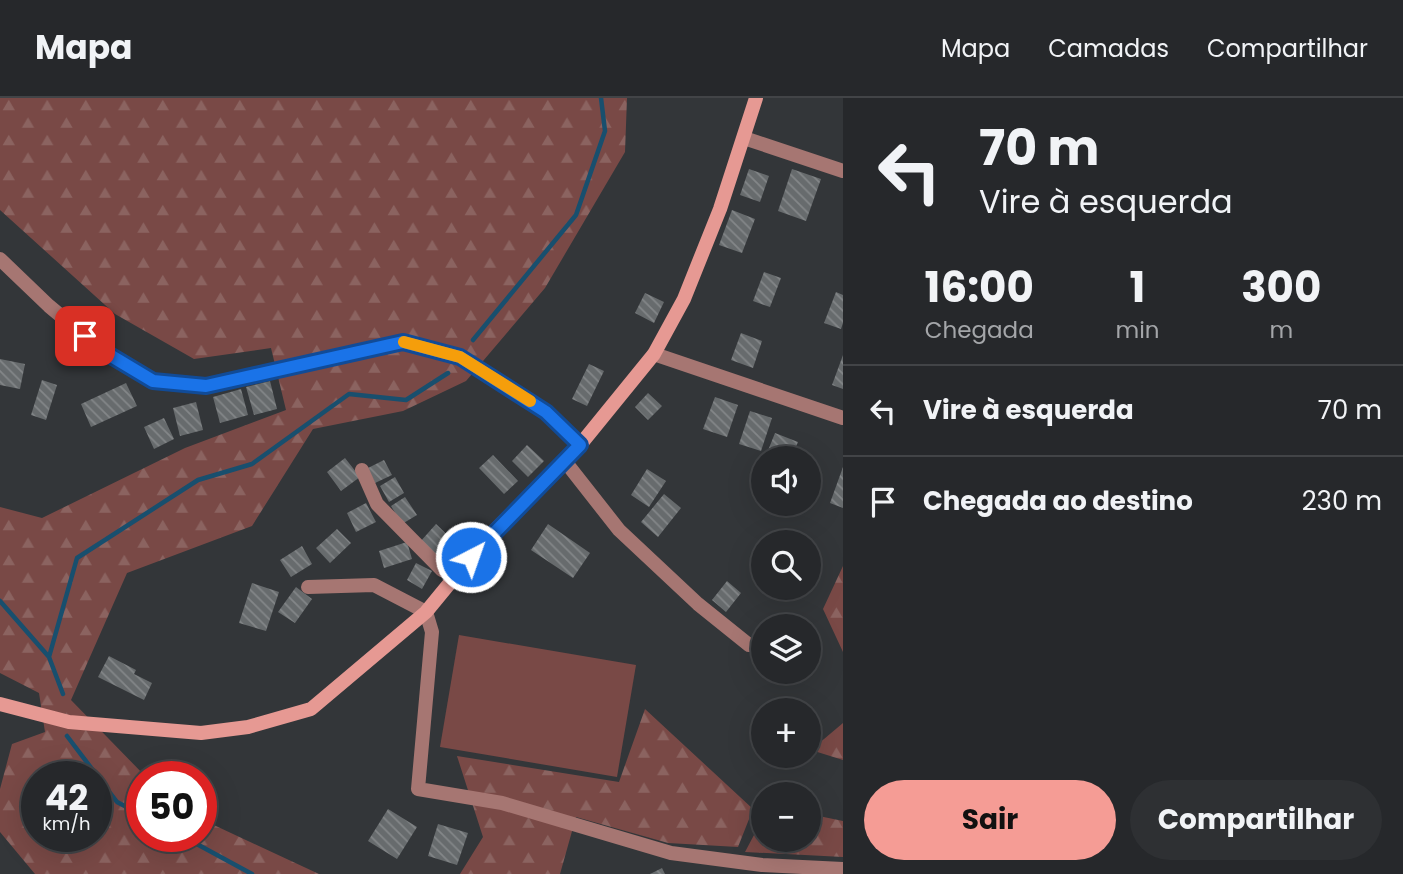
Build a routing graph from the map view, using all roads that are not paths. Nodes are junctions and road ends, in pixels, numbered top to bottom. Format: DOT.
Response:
graph roads {
  1 [pos="756,98"];
  2 [pos="744,138"];
  3 [pos="843,171"];
  4 [pos="0,259"];
  5 [pos="654,354"];
  6 [pos="843,418"];
  7 [pos="580,445"];
  8 [pos="564,460"];
  9 [pos="362,470"];
  10 [pos="456,576"];
  11 [pos="309,587"];
  12 [pos="426,612"];
  13 [pos="749,645"];
  14 [pos="0,704"];
  15 [pos="843,869"];
  1 -- 2 [label="main road"];
  2 -- 3 [label="street"];
  2 -- 5 [label="main road"];
  4 -- 7 [label="street"];
  5 -- 6 [label="street"];
  5 -- 7 [label="main road"];
  7 -- 8 [label="main road"];
  8 -- 10 [label="main road"];
  8 -- 13 [label="street"];
  9 -- 10 [label="street"];
  10 -- 12 [label="main road"];
  11 -- 12 [label="street"];
  12 -- 14 [label="main road"];
  12 -- 15 [label="street"];
}
